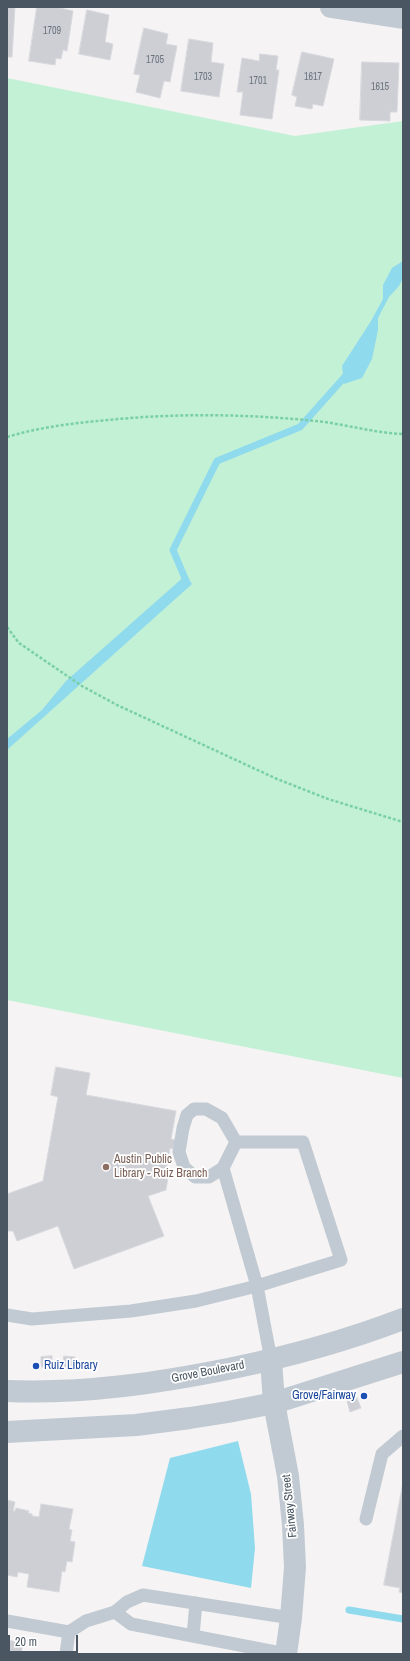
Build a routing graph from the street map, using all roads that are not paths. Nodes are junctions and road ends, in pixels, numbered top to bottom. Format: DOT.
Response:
graph roads {
  1 [pos="330,7"];
  2 [pos="403,18"];
  3 [pos="236,1142"];
  4 [pos="223,1168"];
  5 [pos="257,1286"];
  6 [pos="7,1315"];
  7 [pos="403,1319"];
  8 [pos="271,1360"];
  9 [pos="403,1362"];
  10 [pos="7,1391"];
  11 [pos="274,1403"];
  12 [pos="7,1432"];
  13 [pos="403,1436"];
  14 [pos="366,1519"];
  15 [pos="196,1603"];
  16 [pos="115,1612"];
  17 [pos="291,1618"];
  18 [pos="7,1621"];
  19 [pos="68,1632"];
  20 [pos="193,1636"];
  21 [pos="66,1654"];
  22 [pos="286,1654"];
  1 -- 2 [label="street"];
  3 -- 4 [label="lane"];
  3 -- 4 [label="lane"];
  3 -- 5 [label="lane"];
  4 -- 5 [label="lane"];
  5 -- 6 [label="lane"];
  5 -- 8 [label="lane"];
  7 -- 8 [label="street, Grove Boulevard"];
  8 -- 10 [label="street, Grove Boulevard"];
  8 -- 11 [label="street, Fairway Street"];
  9 -- 11 [label="street"];
  11 -- 12 [label="street"];
  11 -- 17 [label="street, Fairway Street"];
  13 -- 14 [label="lane"];
  15 -- 16 [label="lane"];
  15 -- 17 [label="lane"];
  15 -- 20 [label="lane"];
  16 -- 19 [label="lane"];
  16 -- 20 [label="lane"];
  17 -- 22 [label="street, Fairway Street"];
  18 -- 19 [label="lane"];
  19 -- 21 [label="lane"];
  20 -- 22 [label="lane"];
}
